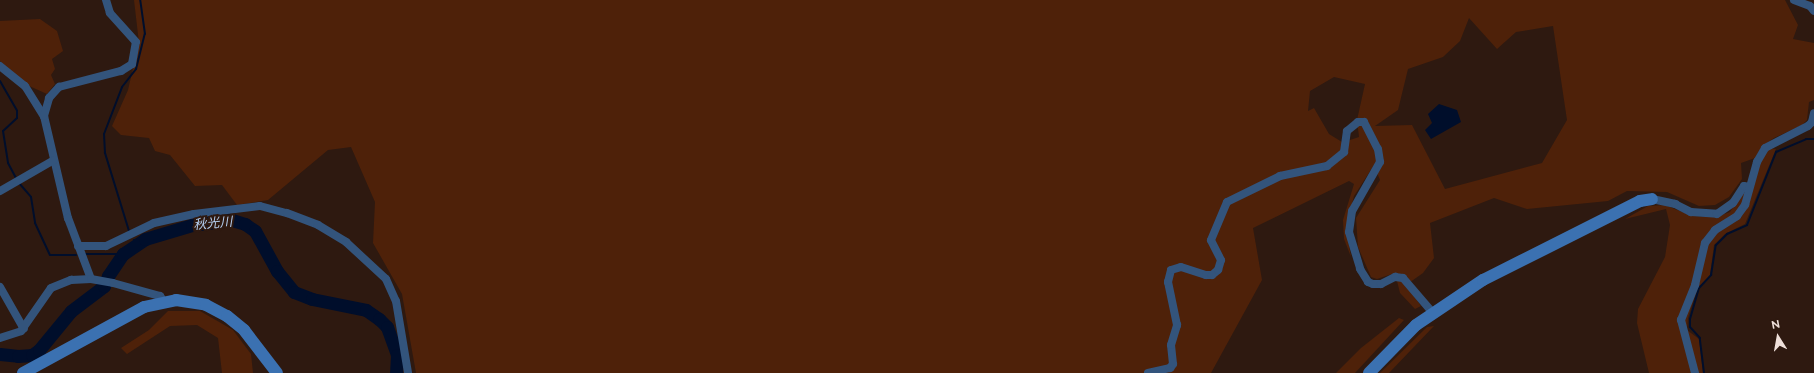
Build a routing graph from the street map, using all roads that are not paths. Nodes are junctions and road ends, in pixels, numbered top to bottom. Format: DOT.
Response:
graph roads {
  1 [pos="106,0"];
  2 [pos="1794,0"];
  3 [pos="1814,11"];
  4 [pos="0,66"];
  5 [pos="1814,113"];
  6 [pos="44,116"];
  7 [pos="54,160"];
  8 [pos="1749,187"];
  9 [pos="0,191"];
  10 [pos="1652,199"];
  11 [pos="78,246"];
  12 [pos="95,279"];
  13 [pos="0,287"];
  14 [pos="164,302"];
  15 [pos="1432,312"];
  16 [pos="24,329"];
  17 [pos="0,338"];
  18 [pos="23,373"];
  19 [pos="277,373"];
  20 [pos="408,373"];
  21 [pos="1148,373"];
  22 [pos="1369,373"];
  23 [pos="1695,373"];
  1 -- 6 [label="street"];
  2 -- 3 [label="street"];
  4 -- 6 [label="street"];
  5 -- 8 [label="street"];
  6 -- 7 [label="street"];
  7 -- 9 [label="street"];
  7 -- 11 [label="street"];
  8 -- 10 [label="street"];
  8 -- 23 [label="street"];
  10 -- 15 [label="street"];
  11 -- 12 [label="street"];
  11 -- 20 [label="street"];
  12 -- 14 [label="street"];
  12 -- 16 [label="street"];
  13 -- 16 [label="street"];
  14 -- 18 [label="street"];
  14 -- 19 [label="street"];
  15 -- 21 [label="street"];
  15 -- 22 [label="street"];
  16 -- 17 [label="street"];
}
